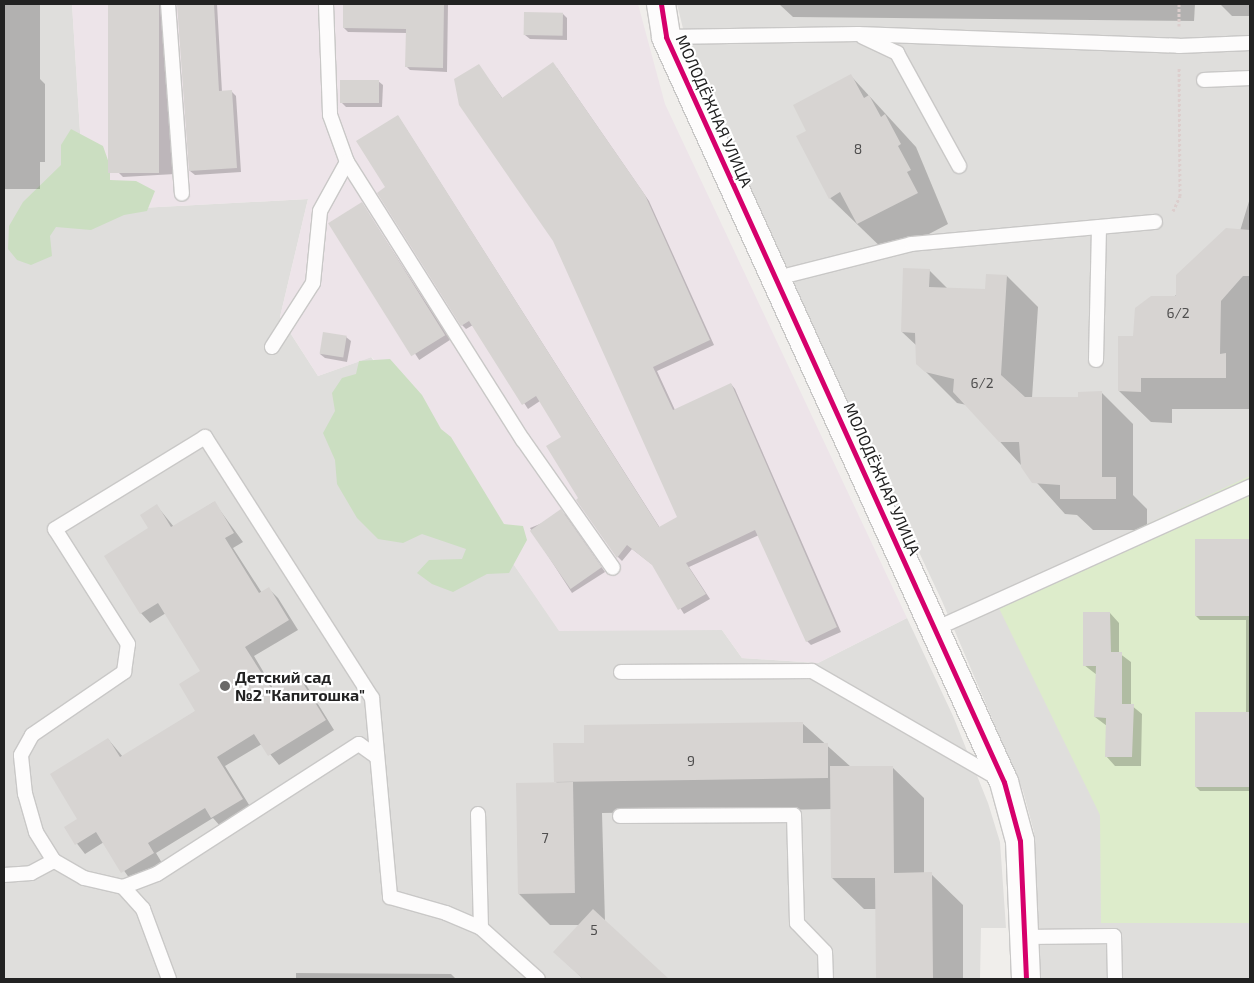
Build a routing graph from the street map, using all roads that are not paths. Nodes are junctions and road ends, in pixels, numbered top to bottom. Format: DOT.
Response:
graph roads {
  1 [pos="168,4"];
  2 [pos="326,4"];
  3 [pos="661,4"];
  4 [pos="858,34"];
  5 [pos="666,37"];
  6 [pos="1250,43"];
  7 [pos="1250,78"];
  8 [pos="1204,80"];
  9 [pos="347,162"];
  10 [pos="959,166"];
  11 [pos="182,193"];
  12 [pos="1156,222"];
  13 [pos="1100,227"];
  14 [pos="777,278"];
  15 [pos="272,346"];
  16 [pos="1096,360"];
  17 [pos="1250,487"];
  18 [pos="613,568"];
  19 [pos="935,629"];
  20 [pos="621,672"];
  21 [pos="377,757"];
  22 [pos="1004,782"];
  23 [pos="478,814"];
  24 [pos="620,816"];
  25 [pos="54,860"];
  26 [pos="4,875"];
  27 [pos="123,887"];
  28 [pos="481,928"];
  29 [pos="1026,937"];
  30 [pos="169,979"];
  31 [pos="538,979"];
  32 [pos="826,979"];
  33 [pos="1026,979"];
  34 [pos="1115,979"];
  1 -- 11 [label="lane"];
  2 -- 9 [label="lane"];
  3 -- 5 [label="street, МОЛОДЁЖНАЯ УЛИЦА"];
  4 -- 5 [label="lane"];
  4 -- 6 [label="lane"];
  4 -- 10 [label="lane"];
  5 -- 14 [label="street, МОЛОДЁЖНАЯ УЛИЦА"];
  7 -- 8 [label="lane"];
  9 -- 15 [label="lane"];
  9 -- 18 [label="lane"];
  12 -- 13 [label="lane"];
  13 -- 14 [label="lane"];
  13 -- 16 [label="lane"];
  14 -- 19 [label="street, МОЛОДЁЖНАЯ УЛИЦА"];
  17 -- 19 [label="lane"];
  19 -- 22 [label="street, МОЛОДЁЖНАЯ УЛИЦА"];
  20 -- 22 [label="lane"];
  21 -- 25 [label="lane"];
  21 -- 27 [label="lane"];
  21 -- 28 [label="lane"];
  22 -- 29 [label="street, МОЛОДЁЖНАЯ УЛИЦА"];
  23 -- 28 [label="lane"];
  24 -- 32 [label="lane"];
  25 -- 26 [label="lane"];
  25 -- 27 [label="lane"];
  27 -- 30 [label="lane"];
  28 -- 31 [label="lane"];
  29 -- 33 [label="street, МОЛОДЁЖНАЯ УЛИЦА"];
  29 -- 34 [label="lane"];
}
